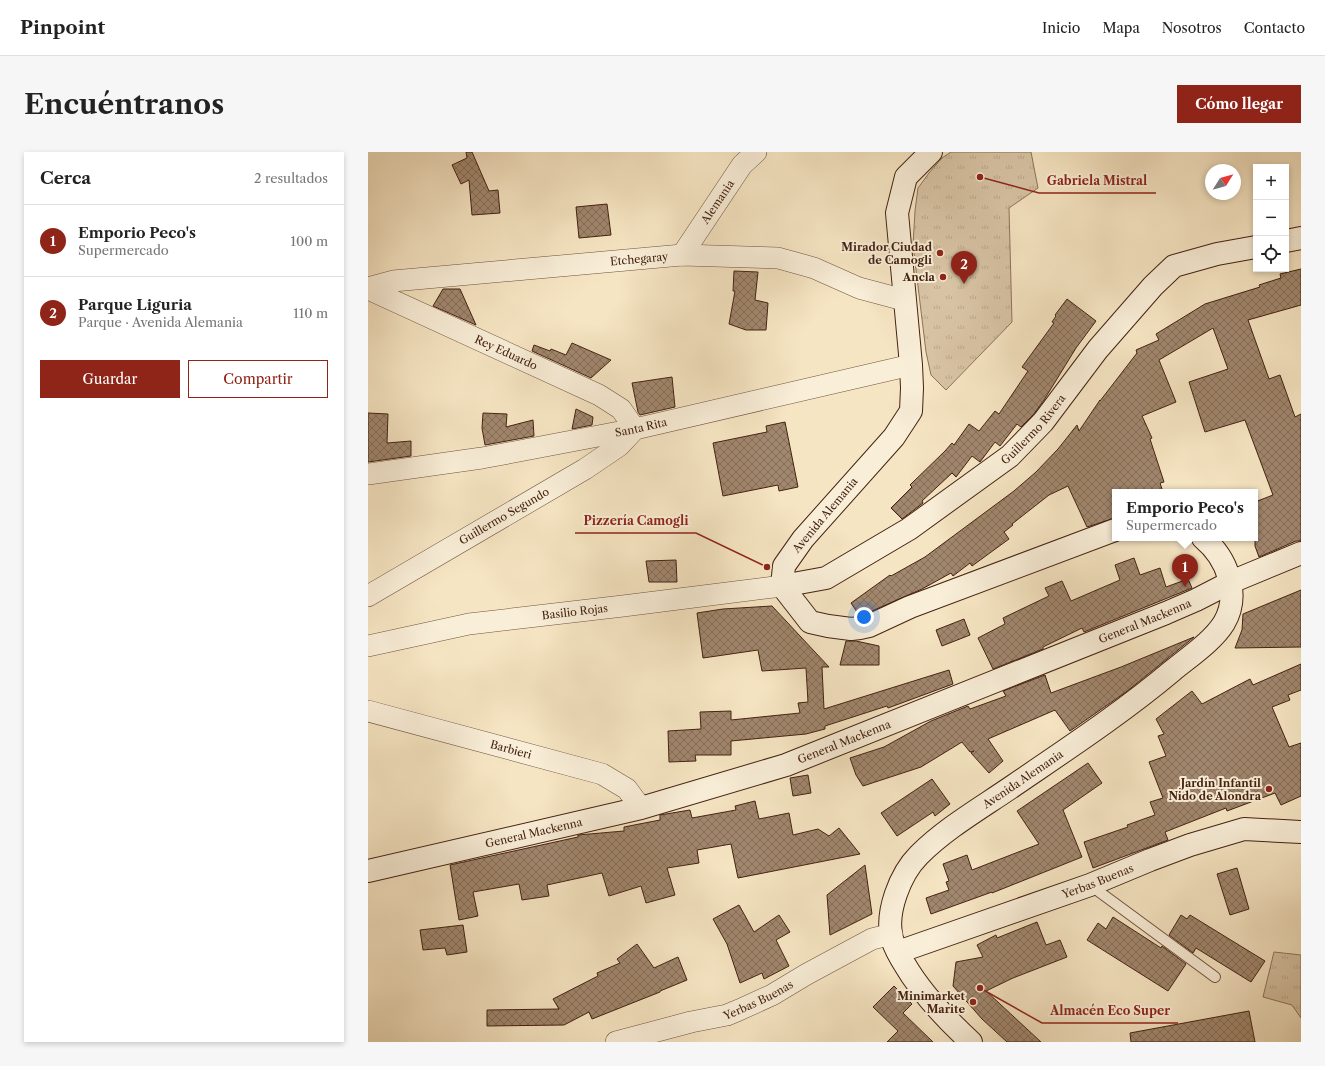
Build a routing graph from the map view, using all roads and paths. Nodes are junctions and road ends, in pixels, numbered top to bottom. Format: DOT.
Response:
graph roads {
  1 [pos="756,152"];
  2 [pos="931,152"];
  3 [pos="1301,238"];
  4 [pos="1289,240"];
  5 [pos="1253,248"];
  6 [pos="682,255"];
  7 [pos="368,289"];
  8 [pos="904,300"];
  9 [pos="911,364"];
  10 [pos="635,429"];
  11 [pos="368,474"];
  12 [pos="1112,531"];
  13 [pos="1207,541"];
  14 [pos="1301,553"];
  15 [pos="1231,582"];
  16 [pos="782,586"];
  17 [pos="368,596"];
  18 [pos="368,646"];
  19 [pos="368,711"];
  20 [pos="642,808"];
  21 [pos="1301,832"];
  22 [pos="368,870"];
  23 [pos="1090,885"];
  24 [pos="895,943"];
  25 [pos="1215,977"];
  26 [pos="616,1042"];
  27 [pos="971,1042"];
  1 -- 6 [label="street, Alemania"];
  2 -- 8 [label="main road, Avenida Alemania"];
  3 -- 4 [label="main road"];
  5 -- 16 [label="main road, Guillermo Rivera"];
  6 -- 7 [label="street, Etchegaray"];
  6 -- 8 [label="street, Etchegaray"];
  7 -- 10 [label="street, Rey Eduardo"];
  8 -- 9 [label="main road, Avenida Alemania"];
  9 -- 10 [label="street, Santa Rita"];
  9 -- 16 [label="main road, Avenida Alemania"];
  10 -- 11 [label="street, Santa Rita"];
  10 -- 17 [label="street, Guillermo Segundo"];
  12 -- 16 [label="main road"];
  13 -- 15 [label="main road, Avenida Alemania"];
  14 -- 15 [label="main road, General Mackenna"];
  15 -- 20 [label="main road, General Mackenna"];
  15 -- 24 [label="main road, Avenida Alemania"];
  16 -- 18 [label="street, Basilio Rojas"];
  19 -- 20 [label="street, Barbieri"];
  20 -- 22 [label="main road, General Mackenna"];
  21 -- 23 [label="main road, Yerbas Buenas"];
  23 -- 24 [label="main road, Yerbas Buenas"];
  23 -- 25 [label="lane"];
  24 -- 26 [label="street, Yerbas Buenas"];
  24 -- 27 [label="main road, Avenida Alemania"];
}
